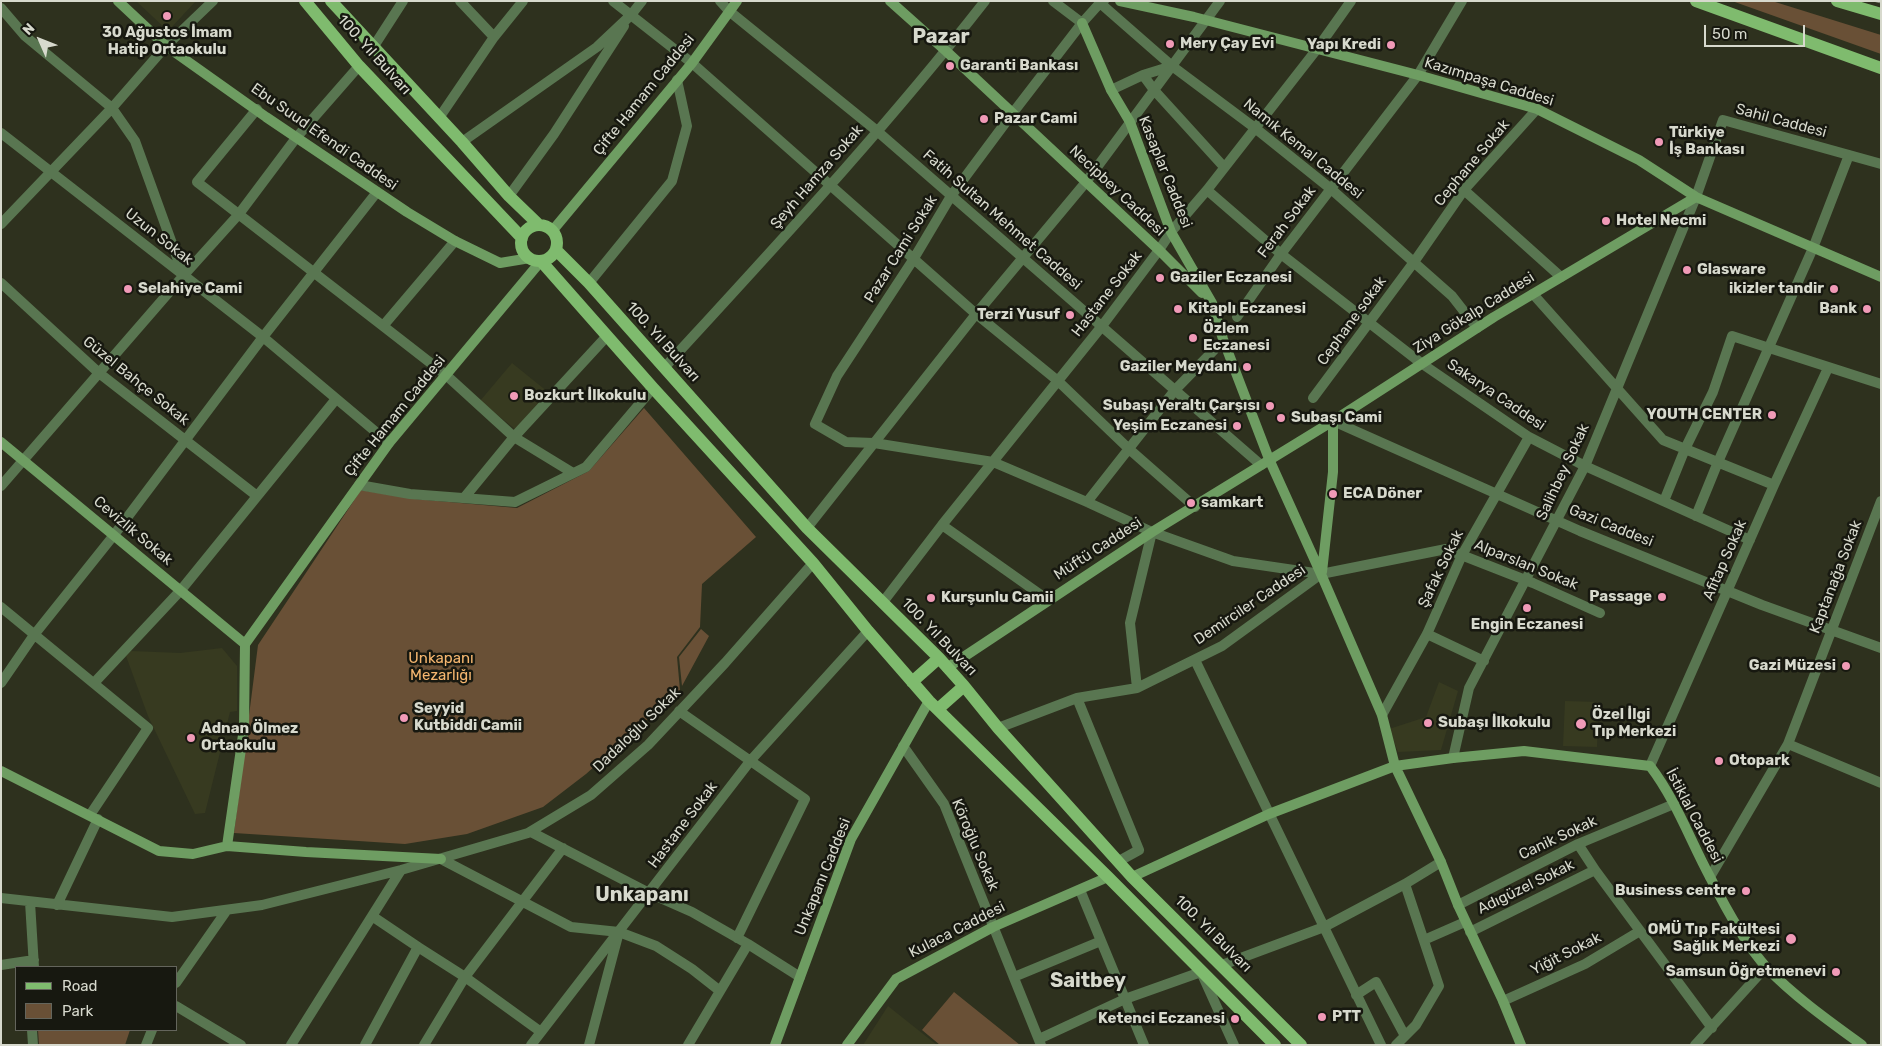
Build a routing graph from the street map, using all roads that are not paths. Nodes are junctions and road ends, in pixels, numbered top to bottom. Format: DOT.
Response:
graph roads {
  1 [pos="118,1"];
  2 [pos="213,1"];
  3 [pos="305,1"];
  4 [pos="331,1"];
  5 [pos="403,1"];
  6 [pos="460,1"];
  7 [pos="523,1"];
  8 [pos="613,1"];
  9 [pos="642,1"];
  10 [pos="720,1"];
  11 [pos="737,1"];
  12 [pos="890,1"];
  13 [pos="985,1"];
  14 [pos="1053,1"];
  15 [pos="1120,1"];
  16 [pos="1220,1"];
  17 [pos="1351,1"];
  18 [pos="1462,1"];
  19 [pos="1696,1"];
  20 [pos="1837,1"];
  21 [pos="1102,2"];
  22 [pos="1,8"];
  23 [pos="729,11"];
  24 [pos="1881,14"];
  25 [pos="631,15"];
  26 [pos="1206,20"];
  27 [pos="1082,23"];
  28 [pos="494,37"];
  29 [pos="166,46"];
  30 [pos="374,46"];
  31 [pos="1317,49"];
  32 [pos="946,51"];
  33 [pos="692,63"];
  34 [pos="360,66"];
  35 [pos="1172,66"];
  36 [pos="1881,68"];
  37 [pos="1143,75"];
  38 [pos="1418,75"];
  39 [pos="677,80"];
  40 [pos="1111,90"];
  41 [pos="1154,90"];
  42 [pos="112,108"];
  43 [pos="1537,109"];
  44 [pos="257,110"];
  45 [pos="1012,114"];
  46 [pos="439,118"];
  47 [pos="1130,122"];
  48 [pos="1255,128"];
  49 [pos="877,131"];
  50 [pos="1,133"];
  51 [pos="296,138"];
  52 [pos="462,142"];
  53 [pos="1849,155"];
  54 [pos="1881,164"];
  55 [pos="1224,167"];
  56 [pos="51,172"];
  57 [pos="1086,182"];
  58 [pos="830,187"];
  59 [pos="1331,189"];
  60 [pos="1207,190"];
  61 [pos="1464,190"];
  62 [pos="377,192"];
  63 [pos="509,196"];
  64 [pos="951,196"];
  65 [pos="1696,197"];
  66 [pos="239,214"];
  67 [pos="1,224"];
  68 [pos="538,224"];
  69 [pos="553,230"];
  70 [pos="1171,232"];
  71 [pos="522,238"];
  72 [pos="455,241"];
  73 [pos="1813,248"];
  74 [pos="556,250"];
  75 [pos="1159,250"];
  76 [pos="1281,254"];
  77 [pos="1023,258"];
  78 [pos="535,260"];
  79 [pos="914,260"];
  80 [pos="1414,262"];
  81 [pos="315,273"];
  82 [pos="184,275"];
  83 [pos="1561,277"];
  84 [pos="1881,277"];
  85 [pos="1,283"];
  86 [pos="589,283"];
  87 [pos="1533,294"];
  88 [pos="1212,303"];
  89 [pos="976,314"];
  90 [pos="1237,316"];
  91 [pos="1369,323"];
  92 [pos="383,326"];
  93 [pos="1102,326"];
  94 [pos="1477,328"];
  95 [pos="607,336"];
  96 [pos="263,337"];
  97 [pos="1768,348"];
  98 [pos="1214,350"];
  99 [pos="1421,363"];
  100 [pos="664,368"];
  101 [pos="1828,368"];
  102 [pos="99,373"];
  103 [pos="446,375"];
  104 [pos="1058,381"];
  105 [pos="1881,384"];
  106 [pos="653,388"];
  107 [pos="1617,388"];
  108 [pos="1175,390"];
  109 [pos="1313,398"];
  110 [pos="336,399"];
  111 [pos="1333,421"];
  112 [pos="514,437"];
  113 [pos="1529,437"];
  114 [pos="185,440"];
  115 [pos="1,442"];
  116 [pos="389,443"];
  117 [pos="874,443"];
  118 [pos="1129,449"];
  119 [pos="1685,449"];
  120 [pos="24,460"];
  121 [pos="993,462"];
  122 [pos="1265,462"];
  123 [pos="1718,462"];
  124 [pos="1585,466"];
  125 [pos="573,473"];
  126 [pos="359,485"];
  127 [pos="1774,485"];
  128 [pos="1,486"];
  129 [pos="1498,495"];
  130 [pos="258,496"];
  131 [pos="464,498"];
  132 [pos="1664,501"];
  133 [pos="1881,501"];
  134 [pos="1087,502"];
  135 [pos="1195,507"];
  136 [pos="1696,516"];
  137 [pos="1558,520"];
  138 [pos="942,525"];
  139 [pos="808,528"];
  140 [pos="1152,532"];
  141 [pos="114,535"];
  142 [pos="1750,540"];
  143 [pos="1462,555"];
  144 [pos="813,563"];
  145 [pos="1321,574"];
  146 [pos="1526,581"];
  147 [pos="181,590"];
  148 [pos="1727,591"];
  149 [pos="1048,600"];
  150 [pos="883,602"];
  151 [pos="1,607"];
  152 [pos="1600,613"];
  153 [pos="1832,630"];
  154 [pos="868,631"];
  155 [pos="34,634"];
  156 [pos="1427,634"];
  157 [pos="246,644"];
  158 [pos="1881,648"];
  159 [pos="1195,660"];
  160 [pos="1484,661"];
  161 [pos="943,663"];
  162 [pos="912,682"];
  163 [pos="1,683"];
  164 [pos="94,683"];
  165 [pos="964,686"];
  166 [pos="1137,688"];
  167 [pos="1077,698"];
  168 [pos="934,705"];
  169 [pos="678,711"];
  170 [pos="1382,715"];
  171 [pos="998,728"];
  172 [pos="1788,744"];
  173 [pos="903,746"];
  174 [pos="1453,758"];
  175 [pos="751,760"];
  176 [pos="1396,766"];
  177 [pos="1650,766"];
  178 [pos="1,771"];
  179 [pos="1881,783"];
  180 [pos="1674,804"];
  181 [pos="1269,814"];
  182 [pos="94,817"];
  183 [pos="531,832"];
  184 [pos="1578,844"];
  185 [pos="227,846"];
  186 [pos="563,848"];
  187 [pos="441,858"];
  188 [pos="1119,861"];
  189 [pos="1441,862"];
  190 [pos="401,870"];
  191 [pos="1594,870"];
  192 [pos="1108,877"];
  193 [pos="1132,877"];
  194 [pos="1710,878"];
  195 [pos="1405,884"];
  196 [pos="1080,890"];
  197 [pos="649,894"];
  198 [pos="1,898"];
  199 [pos="521,901"];
  200 [pos="30,902"];
  201 [pos="57,905"];
  202 [pos="1458,905"];
  203 [pos="227,910"];
  204 [pos="372,916"];
  205 [pos="993,927"];
  206 [pos="1324,927"];
  207 [pos="1468,927"];
  208 [pos="1640,931"];
  209 [pos="619,932"];
  210 [pos="737,938"];
  211 [pos="1424,940"];
  212 [pos="1101,941"];
  213 [pos="748,944"];
  214 [pos="418,947"];
  215 [pos="34,964"];
  216 [pos="1,965"];
  217 [pos="1222,965"];
  218 [pos="1766,967"];
  219 [pos="1201,972"];
  220 [pos="465,977"];
  221 [pos="800,977"];
  222 [pos="1014,977"];
  223 [pos="178,980"];
  224 [pos="720,991"];
  225 [pos="1356,994"];
  226 [pos="1125,999"];
  227 [pos="1503,1001"];
  228 [pos="178,1007"];
  229 [pos="1712,1028"];
  230 [pos="32,1031"];
  231 [pos="152,1031"];
  232 [pos="541,1032"];
  233 [pos="1405,1036"];
  234 [pos="1040,1042"];
  235 [pos="33,1045"];
  236 [pos="146,1045"];
  237 [pos="241,1045"];
  238 [pos="291,1045"];
  239 [pos="365,1045"];
  240 [pos="424,1045"];
  241 [pos="531,1045"];
  242 [pos="589,1045"];
  243 [pos="688,1045"];
  244 [pos="775,1045"];
  245 [pos="848,1045"];
  246 [pos="1144,1045"];
  247 [pos="1234,1045"];
  248 [pos="1275,1045"];
  249 [pos="1301,1045"];
  250 [pos="1381,1045"];
  251 [pos="1396,1045"];
  252 [pos="1521,1045"];
  253 [pos="1694,1045"];
  254 [pos="1862,1045"];
  1 -- 29 [label="main road, Ebu Suud Efendi Caddesi"];
  2 -- 29 [label="street"];
  3 -- 34 [label="main road, 100. Yıl Bulvarı"];
  4 -- 30 [label="main road, 100. Yıl Bulvarı"];
  5 -- 30 [label="street"];
  6 -- 28 [label="street"];
  7 -- 28 [label="street"];
  8 -- 25 [label="street"];
  9 -- 25 [label="street"];
  10 -- 23 [label="street, Fatih Sultan Mehmet Caddesi"];
  11 -- 23 [label="main road, Çifte Hamam Caddesi"];
  12 -- 32 [label="main road, Necipbey Caddesi"];
  13 -- 32 [label="street, Şeyh Hamza Sokak"];
  14 -- 27 [label="street"];
  15 -- 26 [label="main road, Kazımpaşa Caddesi"];
  16 -- 26 [label="street"];
  17 -- 31 [label="street, Hastane Sokak"];
  18 -- 38 [label="street, Ferah Sokak"];
  19 -- 36 [label="main road"];
  20 -- 24 [label="main road"];
  21 -- 27 [label="street, Pazar Cami Sokak"];
  21 -- 35 [label="street, Namık Kemal Caddesi"];
  22 -- 42 [label="street"];
  23 -- 33 [label="main road, Çifte Hamam Caddesi"];
  23 -- 49 [label="street, Fatih Sultan Mehmet Caddesi"];
  25 -- 33 [label="street"];
  25 -- 52 [label="street"];
  25 -- 63 [label="street"];
  26 -- 31 [label="main road, Kazımpaşa Caddesi"];
  26 -- 35 [label="street"];
  27 -- 40 [label="main road, Kasaplar Caddesi"];
  27 -- 45 [label="street, Pazar Cami Sokak"];
  28 -- 46 [label="street"];
  29 -- 42 [label="street"];
  29 -- 44 [label="main road, Ebu Suud Efendi Caddesi"];
  30 -- 46 [label="main road, 100. Yıl Bulvarı"];
  31 -- 38 [label="main road, Kazımpaşa Caddesi"];
  31 -- 48 [label="street, Hastane Sokak"];
  32 -- 45 [label="main road, Necipbey Caddesi"];
  32 -- 49 [label="street, Şeyh Hamza Sokak"];
  33 -- 39 [label="main road, Çifte Hamam Caddesi"];
  33 -- 58 [label="street"];
  34 -- 51 [label="street"];
  34 -- 71 [label="main road, 100. Yıl Bulvarı"];
  35 -- 37 [label="street"];
  35 -- 41 [label="street"];
  35 -- 48 [label="street, Namık Kemal Caddesi"];
  37 -- 40 [label="street"];
  37 -- 41 [label="street"];
  38 -- 43 [label="main road, Kazımpaşa Caddesi"];
  38 -- 59 [label="street, Ferah Sokak"];
  39 -- 69 [label="main road, Çifte Hamam Caddesi"];
  39 -- 86 [label="street"];
  40 -- 47 [label="main road, Kasaplar Caddesi"];
  41 -- 47 [label="street"];
  41 -- 55 [label="street"];
  42 -- 56 [label="street"];
  42 -- 82 [label="street"];
  43 -- 61 [label="street, Cephane Sokak"];
  43 -- 65 [label="main road, Kazımpaşa Caddesi"];
  44 -- 51 [label="main road, Ebu Suud Efendi Caddesi"];
  44 -- 66 [label="street"];
  45 -- 57 [label="main road, Necipbey Caddesi"];
  45 -- 64 [label="street, Pazar Cami Sokak"];
  46 -- 52 [label="main road, 100. Yıl Bulvarı"];
  47 -- 57 [label="street"];
  47 -- 70 [label="main road, Kasaplar Caddesi"];
  48 -- 55 [label="street, Hastane Sokak"];
  48 -- 59 [label="street, Namık Kemal Caddesi"];
  49 -- 58 [label="street, Şeyh Hamza Sokak"];
  49 -- 64 [label="street, Fatih Sultan Mehmet Caddesi"];
  50 -- 56 [label="street, Uzun Sokak"];
  51 -- 62 [label="main road, Ebu Suud Efendi Caddesi"];
  51 -- 66 [label="street"];
  52 -- 63 [label="main road, 100. Yıl Bulvarı"];
  53 -- 54 [label="street, Sahil Caddesi"];
  53 -- 65 [label="street, Sahil Caddesi"];
  53 -- 73 [label="street"];
  55 -- 60 [label="street, Hastane Sokak"];
  56 -- 67 [label="street"];
  56 -- 82 [label="street, Uzun Sokak"];
  57 -- 75 [label="main road, Necipbey Caddesi"];
  57 -- 77 [label="street"];
  58 -- 79 [label="street"];
  58 -- 100 [label="street, Şeyh Hamza Sokak"];
  59 -- 76 [label="street, Ferah Sokak"];
  59 -- 80 [label="street, Namık Kemal Caddesi"];
  60 -- 70 [label="street, Hastane Sokak"];
  60 -- 76 [label="street, Sakarya Caddesi"];
  61 -- 80 [label="street, Cephane Sokak"];
  61 -- 83 [label="street"];
  62 -- 72 [label="main road, Ebu Suud Efendi Caddesi"];
  62 -- 81 [label="street"];
  63 -- 68 [label="main road, 100. Yıl Bulvarı"];
  64 -- 77 [label="street, Fatih Sultan Mehmet Caddesi"];
  64 -- 79 [label="street, Pazar Cami Sokak"];
  65 -- 73 [label="main road, Kazımpaşa Caddesi"];
  65 -- 83 [label="main road, Ziya Gökalp Caddesi"];
  65 -- 107 [label="street, Salihbey Sokak"];
  66 -- 81 [label="street"];
  66 -- 82 [label="street"];
  68 -- 69 [label="main road"];
  68 -- 71 [label="main road"];
  69 -- 74 [label="main road"];
  70 -- 75 [label="street, Hastane Sokak"];
  70 -- 88 [label="main road, Kasaplar Caddesi"];
  71 -- 78 [label="main road"];
  72 -- 78 [label="main road, Ebu Suud Efendi Caddesi"];
  72 -- 92 [label="street"];
  73 -- 84 [label="main road, Kazımpaşa Caddesi"];
  73 -- 97 [label="street"];
  74 -- 78 [label="main road"];
  74 -- 86 [label="main road, 100. Yıl Bulvarı"];
  75 -- 88 [label="main road, Necipbey Caddesi"];
  75 -- 93 [label="street, Hastane Sokak"];
  76 -- 90 [label="street, Ferah Sokak"];
  76 -- 91 [label="street, Sakarya Caddesi"];
  77 -- 89 [label="street"];
  77 -- 93 [label="street, Fatih Sultan Mehmet Caddesi"];
  78 -- 95 [label="main road"];
  78 -- 103 [label="main road, Çifte Hamam Caddesi"];
  79 -- 89 [label="street"];
  79 -- 117 [label="street, Pazar Cami Sokak"];
  80 -- 91 [label="street, Cephane sokak"];
  80 -- 94 [label="street, Namık Kemal Caddesi"];
  81 -- 92 [label="street"];
  81 -- 96 [label="street"];
  82 -- 96 [label="street, Uzun Sokak"];
  82 -- 102 [label="street"];
  83 -- 87 [label="main road, Ziya Gökalp Caddesi"];
  85 -- 102 [label="street, Güzel Bahçe Sokak"];
  86 -- 100 [label="main road, 100. Yıl Bulvarı"];
  87 -- 94 [label="main road, Ziya Gökalp Caddesi"];
  87 -- 107 [label="street"];
  88 -- 122 [label="main road"];
  89 -- 104 [label="street"];
  89 -- 117 [label="street"];
  91 -- 99 [label="street, Sakarya Caddesi"];
  91 -- 109 [label="street, Cephane sokak"];
  92 -- 103 [label="street"];
  93 -- 104 [label="street, Hastane Sokak"];
  93 -- 108 [label="street, Fatih Sultan Mehmet Caddesi"];
  94 -- 99 [label="main road, Ziya Gökalp Caddesi"];
  95 -- 106 [label="main road"];
  95 -- 112 [label="street"];
  96 -- 110 [label="street, Uzun Sokak"];
  96 -- 114 [label="street"];
  97 -- 101 [label="street"];
  97 -- 119 [label="street"];
  97 -- 123 [label="street"];
  98 -- 108 [label="street"];
  99 -- 111 [label="main road, Ziya Gökalp Caddesi"];
  99 -- 113 [label="street, Sakarya Caddesi"];
  100 -- 139 [label="main road, 100. Yıl Bulvarı"];
  101 -- 105 [label="street"];
  101 -- 127 [label="street, Afitap Sokak"];
  102 -- 114 [label="street, Güzel Bahçe Sokak"];
  102 -- 120 [label="street"];
  103 -- 112 [label="street"];
  103 -- 116 [label="main road, Çifte Hamam Caddesi"];
  104 -- 118 [label="street"];
  104 -- 121 [label="street, Hastane Sokak"];
  106 -- 125 [label="street"];
  106 -- 144 [label="main road"];
  107 -- 119 [label="street"];
  107 -- 124 [label="street, Salihbey Sokak"];
  108 -- 118 [label="street"];
  108 -- 122 [label="street, Fatih Sultan Mehmet Caddesi"];
  110 -- 116 [label="street, Uzun Sokak"];
  110 -- 130 [label="street"];
  111 -- 122 [label="main road, Ziya Gökalp Caddesi"];
  111 -- 129 [label="street, Gazi Caddesi"];
  111 -- 145 [label="main road"];
  112 -- 125 [label="street"];
  112 -- 131 [label="street"];
  113 -- 124 [label="street, Sakarya Caddesi"];
  113 -- 129 [label="street, Şafak Sokak"];
  114 -- 130 [label="street, Güzel Bahçe Sokak"];
  114 -- 141 [label="street"];
  115 -- 120 [label="main road, Cevizlik Sokak"];
  116 -- 126 [label="main road, Çifte Hamam Caddesi"];
  117 -- 121 [label="street"];
  117 -- 139 [label="street"];
  118 -- 134 [label="street"];
  118 -- 135 [label="street"];
  119 -- 123 [label="street"];
  119 -- 132 [label="street"];
  120 -- 128 [label="street"];
  120 -- 141 [label="main road, Cevizlik Sokak"];
  121 -- 134 [label="street"];
  121 -- 138 [label="street, Hastane Sokak"];
  122 -- 135 [label="main road, Müftü Caddesi"];
  122 -- 145 [label="main road"];
  123 -- 127 [label="street"];
  123 -- 136 [label="street"];
  124 -- 132 [label="street, Sakarya Caddesi"];
  124 -- 137 [label="street, Salihbey Sokak"];
  125 -- 131 [label="street"];
  126 -- 131 [label="street"];
  126 -- 157 [label="main road, Çifte Hamam Caddesi"];
  127 -- 142 [label="street, Afitap Sokak"];
  129 -- 137 [label="street, Gazi Caddesi"];
  129 -- 143 [label="street, Şafak Sokak"];
  130 -- 147 [label="street"];
  132 -- 136 [label="street, Sakarya Caddesi"];
  133 -- 153 [label="street, Kaptanağa Sokak"];
  134 -- 140 [label="street"];
  135 -- 140 [label="main road, Müftü Caddesi"];
  136 -- 142 [label="street, Sakarya Caddesi"];
  137 -- 146 [label="street, Salihbey Sokak"];
  137 -- 148 [label="street, Gazi Caddesi"];
  138 -- 149 [label="street"];
  138 -- 150 [label="street, Hastane Sokak"];
  139 -- 150 [label="main road, 100. Yıl Bulvarı"];
  140 -- 145 [label="street"];
  140 -- 149 [label="main road, Müftü Caddesi"];
  140 -- 166 [label="street"];
  141 -- 147 [label="main road, Cevizlik Sokak"];
  141 -- 155 [label="street"];
  142 -- 148 [label="street, Afitap Sokak"];
  143 -- 145 [label="street, Alparslan Sokak"];
  143 -- 146 [label="street, Alparslan Sokak"];
  143 -- 156 [label="street, Şafak Sokak"];
  144 -- 154 [label="main road"];
  144 -- 169 [label="street, Dadaloğlu Sokak"];
  145 -- 159 [label="street, Demirciler Caddesi"];
  145 -- 170 [label="main road"];
  146 -- 152 [label="street, Alparslan Sokak"];
  146 -- 160 [label="street, Salihbey Sokak"];
  147 -- 157 [label="main road, Cevizlik Sokak"];
  147 -- 164 [label="street"];
  148 -- 153 [label="street, Gazi Caddesi"];
  148 -- 177 [label="street, Afitap Sokak"];
  149 -- 161 [label="main road, Müftü Caddesi"];
  150 -- 161 [label="main road, 100. Yıl Bulvarı"];
  151 -- 155 [label="street"];
  153 -- 158 [label="street, Gazi Caddesi"];
  153 -- 172 [label="street, Kaptanağa Sokak"];
  154 -- 162 [label="main road"];
  154 -- 175 [label="street, Hastane Sokak"];
  155 -- 163 [label="street"];
  155 -- 164 [label="street"];
  156 -- 160 [label="street"];
  156 -- 170 [label="street, Şafak Sokak"];
  157 -- 185 [label="main road"];
  159 -- 166 [label="street, Demirciler Caddesi"];
  159 -- 181 [label="street"];
  160 -- 174 [label="street, Salihbey Sokak"];
  161 -- 162 [label="main road"];
  161 -- 165 [label="main road, 100. Yıl Bulvarı"];
  162 -- 168 [label="main road"];
  164 -- 182 [label="street"];
  165 -- 168 [label="main road"];
  165 -- 171 [label="main road, 100. Yıl Bulvarı"];
  166 -- 167 [label="street, Demirciler Caddesi"];
  167 -- 171 [label="street, Demirciler Caddesi"];
  167 -- 188 [label="street"];
  168 -- 173 [label="main road, Unkapanı Caddesi"];
  168 -- 192 [label="main road"];
  169 -- 175 [label="street"];
  169 -- 183 [label="street, Dadaloğlu Sokak"];
  170 -- 176 [label="main road"];
  171 -- 188 [label="main road, 100. Yıl Bulvarı"];
  172 -- 179 [label="street"];
  172 -- 194 [label="street, Kaptanağa Sokak"];
  173 -- 205 [label="street, Köroğlu Sokak"];
  173 -- 221 [label="main road, Unkapanı Caddesi"];
  174 -- 176 [label="main road, İstiklal Caddesi"];
  174 -- 177 [label="main road, İstiklal Caddesi"];
  175 -- 197 [label="street, Hastane Sokak"];
  175 -- 210 [label="street"];
  176 -- 181 [label="main road"];
  176 -- 189 [label="main road"];
  177 -- 180 [label="main road, İstiklal Caddesi"];
  178 -- 182 [label="main road"];
  180 -- 184 [label="street, Canik Sokak"];
  180 -- 194 [label="main road, İstiklal Caddesi"];
  181 -- 193 [label="main road"];
  181 -- 206 [label="street"];
  182 -- 185 [label="main road"];
  182 -- 201 [label="street"];
  183 -- 186 [label="street"];
  183 -- 187 [label="street, Dadaloğlu Sokak"];
  184 -- 191 [label="street"];
  184 -- 202 [label="street, Canik Sokak"];
  185 -- 187 [label="main road"];
  186 -- 197 [label="street"];
  186 -- 199 [label="street"];
  187 -- 190 [label="street, Dadaloğlu Sokak"];
  187 -- 199 [label="street"];
  188 -- 193 [label="main road, 100. Yıl Bulvarı"];
  189 -- 195 [label="street"];
  189 -- 202 [label="main road"];
  190 -- 203 [label="street, Dadaloğlu Sokak"];
  190 -- 204 [label="street"];
  191 -- 207 [label="street, Adıgüzel Sokak"];
  191 -- 208 [label="street"];
  192 -- 196 [label="main road, Kulaca Caddesi"];
  192 -- 219 [label="main road"];
  193 -- 217 [label="main road, 100. Yıl Bulvarı"];
  194 -- 218 [label="main road, İstiklal Caddesi"];
  195 -- 206 [label="street"];
  195 -- 211 [label="street"];
  196 -- 205 [label="main road, Kulaca Caddesi"];
  196 -- 212 [label="street"];
  197 -- 209 [label="street, Hastane Sokak"];
  197 -- 210 [label="street"];
  198 -- 200 [label="street, Dadaloğlu Sokak"];
  199 -- 209 [label="street"];
  199 -- 220 [label="street"];
  200 -- 201 [label="street, Dadaloğlu Sokak"];
  200 -- 215 [label="street"];
  201 -- 203 [label="street, Dadaloğlu Sokak"];
  202 -- 207 [label="main road"];
  203 -- 223 [label="street"];
  204 -- 214 [label="street"];
  204 -- 238 [label="street"];
  205 -- 222 [label="street, Köroğlu Sokak"];
  205 -- 245 [label="main road, Kulaca Caddesi"];
  206 -- 217 [label="street"];
  206 -- 225 [label="street"];
  207 -- 211 [label="street, Adıgüzel Sokak"];
  207 -- 227 [label="main road"];
  208 -- 227 [label="street, Yiğit Sokak"];
  208 -- 229 [label="street"];
  209 -- 224 [label="street"];
  209 -- 232 [label="street, Hastane Sokak"];
  209 -- 242 [label="street"];
  210 -- 213 [label="street"];
  211 -- 233 [label="street"];
  212 -- 222 [label="street"];
  212 -- 226 [label="street"];
  213 -- 221 [label="street"];
  213 -- 224 [label="street"];
  214 -- 220 [label="street"];
  214 -- 239 [label="street"];
  215 -- 216 [label="street"];
  217 -- 249 [label="main road, 100. Yıl Bulvarı"];
  218 -- 229 [label="street"];
  218 -- 254 [label="main road, İstiklal Caddesi"];
  219 -- 226 [label="street"];
  219 -- 247 [label="street"];
  219 -- 248 [label="main road"];
  220 -- 232 [label="street"];
  220 -- 240 [label="street"];
  221 -- 244 [label="main road, Unkapanı Caddesi"];
  222 -- 234 [label="street, Köroğlu Sokak"];
  224 -- 243 [label="street"];
  225 -- 233 [label="street"];
  225 -- 250 [label="street"];
  226 -- 234 [label="street"];
  226 -- 246 [label="street"];
  227 -- 252 [label="main road"];
  228 -- 237 [label="street"];
  229 -- 253 [label="street"];
  230 -- 235 [label="street"];
  231 -- 236 [label="street"];
  232 -- 241 [label="street, Hastane Sokak"];
  233 -- 251 [label="street"];
}
